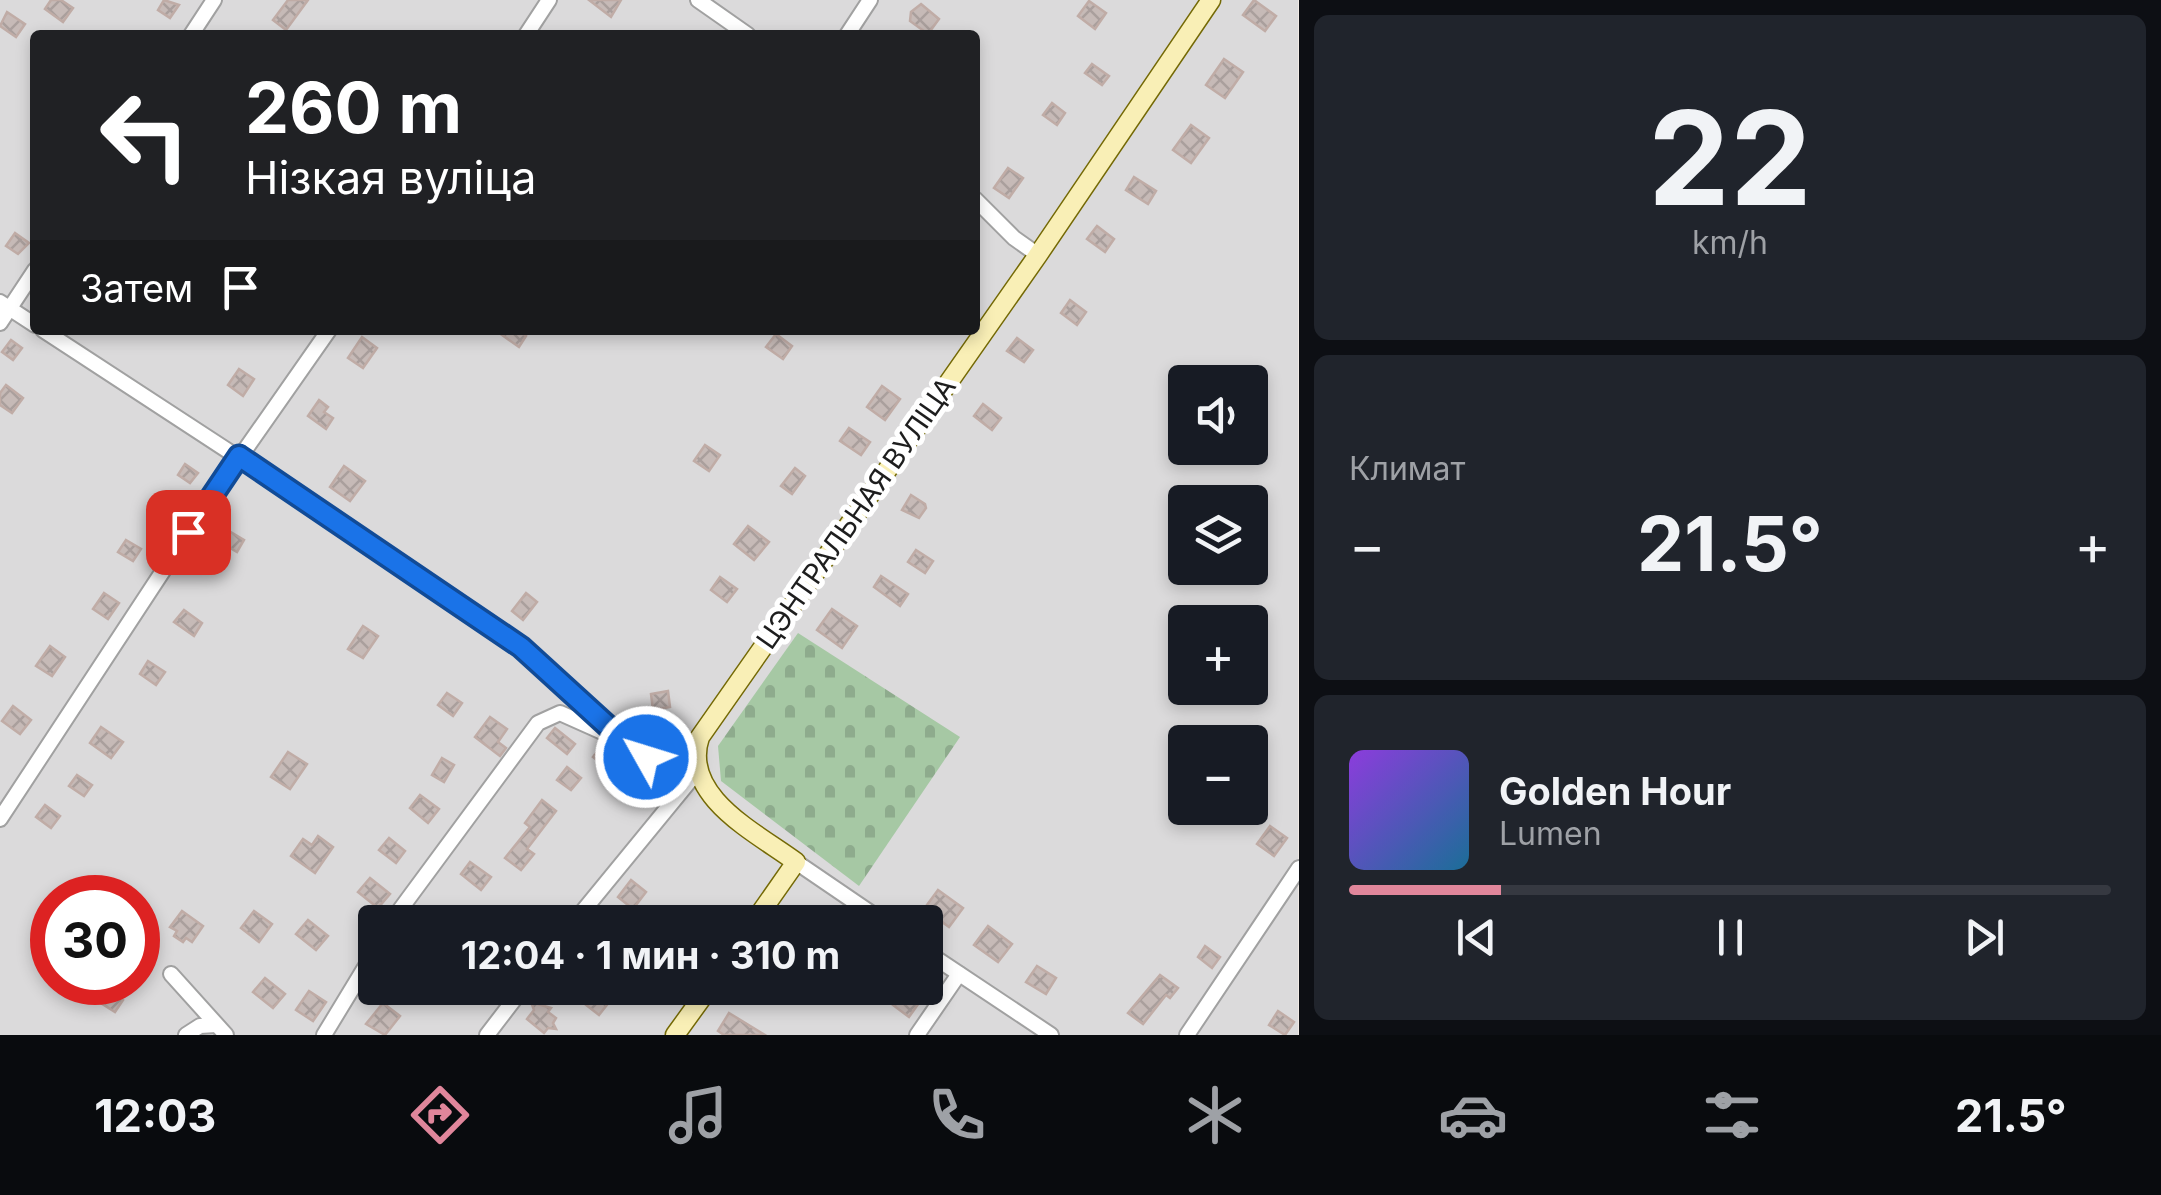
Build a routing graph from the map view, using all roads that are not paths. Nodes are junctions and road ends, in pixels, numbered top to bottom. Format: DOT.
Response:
graph roads {
  1 [pos="214,0"];
  2 [pos="549,0"];
  3 [pos="698,0"];
  4 [pos="870,0"];
  5 [pos="1211,0"];
  6 [pos="194,30"];
  7 [pos="529,30"];
  8 [pos="741,30"];
  9 [pos="850,30"];
  10 [pos="980,204"];
  11 [pos="1038,255"];
  12 [pos="30,276"];
  13 [pos="5,305"];
  14 [pos="30,322"];
  15 [pos="0,323"];
  16 [pos="51,335"];
  17 [pos="325,335"];
  18 [pos="239,456"];
  19 [pos="623,740"];
  20 [pos="697,772"];
  21 [pos="0,820"];
  22 [pos="796,862"];
  23 [pos="1298,868"];
  24 [pos="404,905"];
  25 [pos="588,905"];
  26 [pos="766,905"];
  27 [pos="859,905"];
  28 [pos="943,963"];
  29 [pos="170,974"];
  30 [pos="959,974"];
  31 [pos="358,980"];
  32 [pos="511,1005"];
  33 [pos="697,1005"];
  34 [pos="221,1030"];
  35 [pos="186,1035"];
  36 [pos="324,1035"];
  37 [pos="487,1035"];
  38 [pos="676,1035"];
  39 [pos="917,1035"];
  40 [pos="1051,1035"];
  41 [pos="1187,1035"];
  1 -- 6 [label="street"];
  2 -- 7 [label="street"];
  3 -- 8 [label="street"];
  4 -- 9 [label="street"];
  5 -- 11 [label="main road, ЦЭНТРАЛЬНАЯ ВУЛІЦА"];
  10 -- 11 [label="street"];
  11 -- 20 [label="main road, ЦЭНТРАЛЬНАЯ ВУЛІЦА"];
  12 -- 13 [label="street"];
  13 -- 14 [label="street"];
  13 -- 15 [label="street"];
  16 -- 18 [label="street"];
  17 -- 18 [label="street"];
  18 -- 19 [label="street"];
  18 -- 21 [label="street"];
  19 -- 20 [label="street"];
  19 -- 24 [label="street"];
  20 -- 22 [label="main road"];
  20 -- 25 [label="street, ЦЭНТРАЛЬНАЯ ВУЛІЦА"];
  22 -- 26 [label="main road"];
  22 -- 27 [label="street"];
  23 -- 41 [label="street"];
  28 -- 30 [label="street"];
  29 -- 34 [label="street"];
  30 -- 39 [label="street"];
  30 -- 40 [label="street"];
  31 -- 36 [label="street"];
  32 -- 37 [label="street"];
  33 -- 38 [label="main road"];
  34 -- 35 [label="street"];
}
